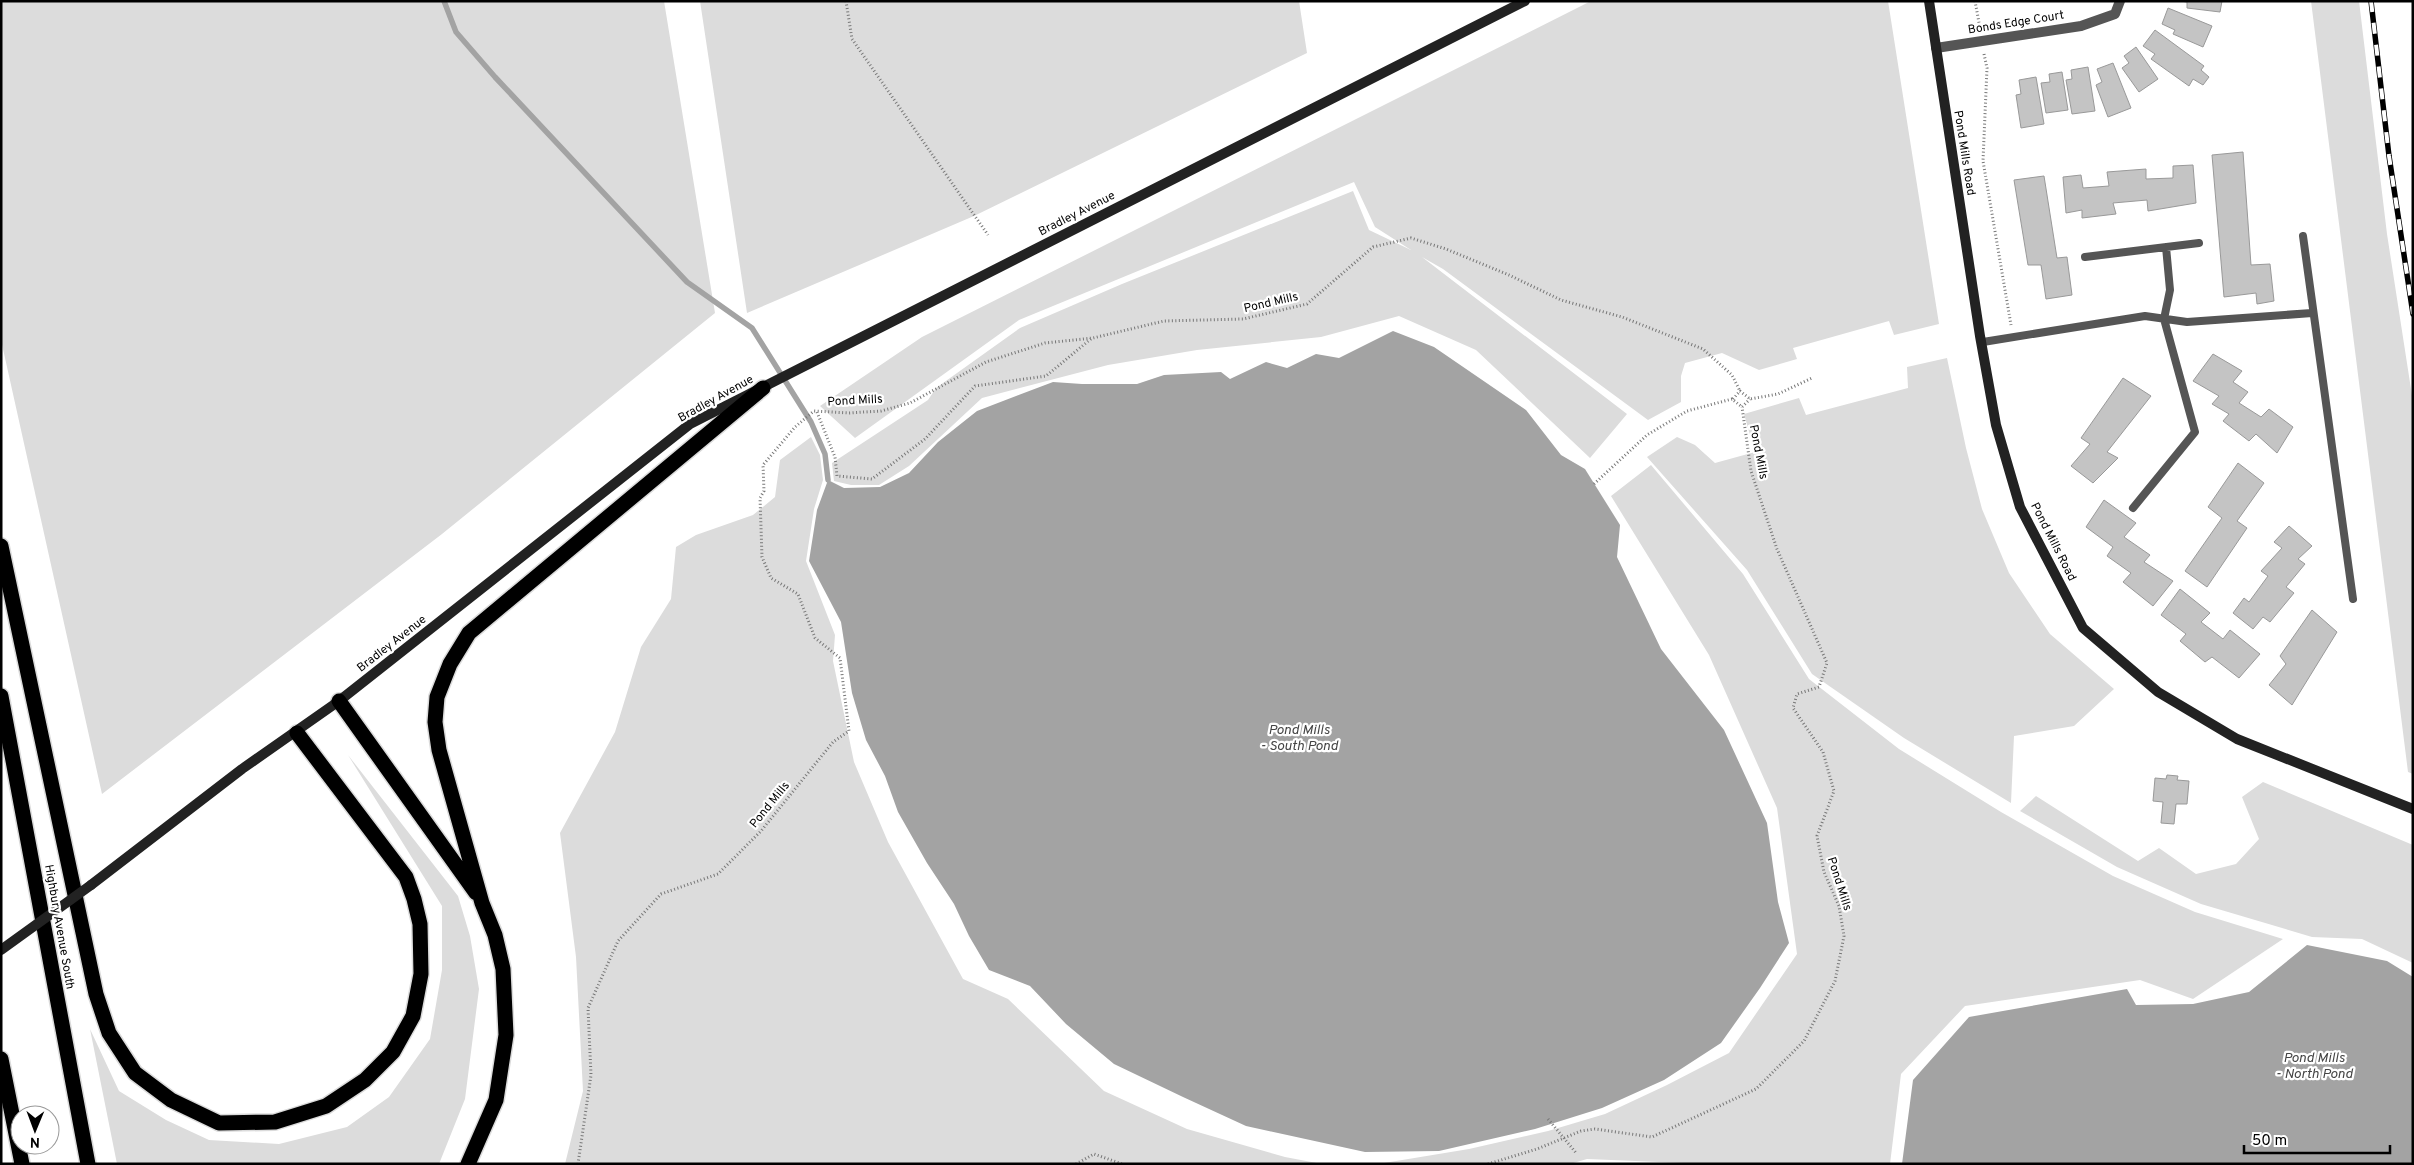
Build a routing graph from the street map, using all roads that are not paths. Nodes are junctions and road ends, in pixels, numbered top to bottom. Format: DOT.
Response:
graph roads {
  1 [pos="1525,1"];
  2 [pos="1929,1"];
  3 [pos="2120,1"];
  4 [pos="1936,48"];
  5 [pos="2303,236"];
  6 [pos="2199,242"];
  7 [pos="2166,247"];
  8 [pos="2085,257"];
  9 [pos="2312,313"];
  10 [pos="2164,319"];
  11 [pos="1983,342"];
  12 [pos="763,388"];
  13 [pos="2133,508"];
  14 [pos="1,546"];
  15 [pos="2353,599"];
  16 [pos="1,696"];
  17 [pos="339,701"];
  18 [pos="297,732"];
  19 [pos="2413,809"];
  20 [pos="482,903"];
  21 [pos="1,950"];
  22 [pos="1,1059"];
  23 [pos="22,1164"];
  24 [pos="88,1164"];
  25 [pos="468,1164"];
  1 -- 12 [label="main road, Bradley Avenue"];
  2 -- 4 [label="main road, Pond Mills Road"];
  3 -- 4 [label="street, Bonds Edge Court"];
  4 -- 11 [label="main road, Pond Mills Road"];
  5 -- 9 [label="lane"];
  6 -- 7 [label="lane"];
  7 -- 8 [label="lane"];
  7 -- 10 [label="lane"];
  9 -- 10 [label="lane"];
  9 -- 15 [label="lane"];
  10 -- 11 [label="lane"];
  10 -- 13 [label="lane"];
  11 -- 19 [label="main road, Pond Mills Road"];
  12 -- 17 [label="main road, Bradley Avenue"];
  12 -- 20 [label="highway"];
  14 -- 18 [label="highway"];
  16 -- 24 [label="highway, Highbury Avenue South"];
  17 -- 18 [label="main road, Bradley Avenue"];
  17 -- 20 [label="highway"];
  18 -- 21 [label="main road, Bradley Avenue, bridge"];
  20 -- 25 [label="highway"];
  22 -- 23 [label="highway"];
}
